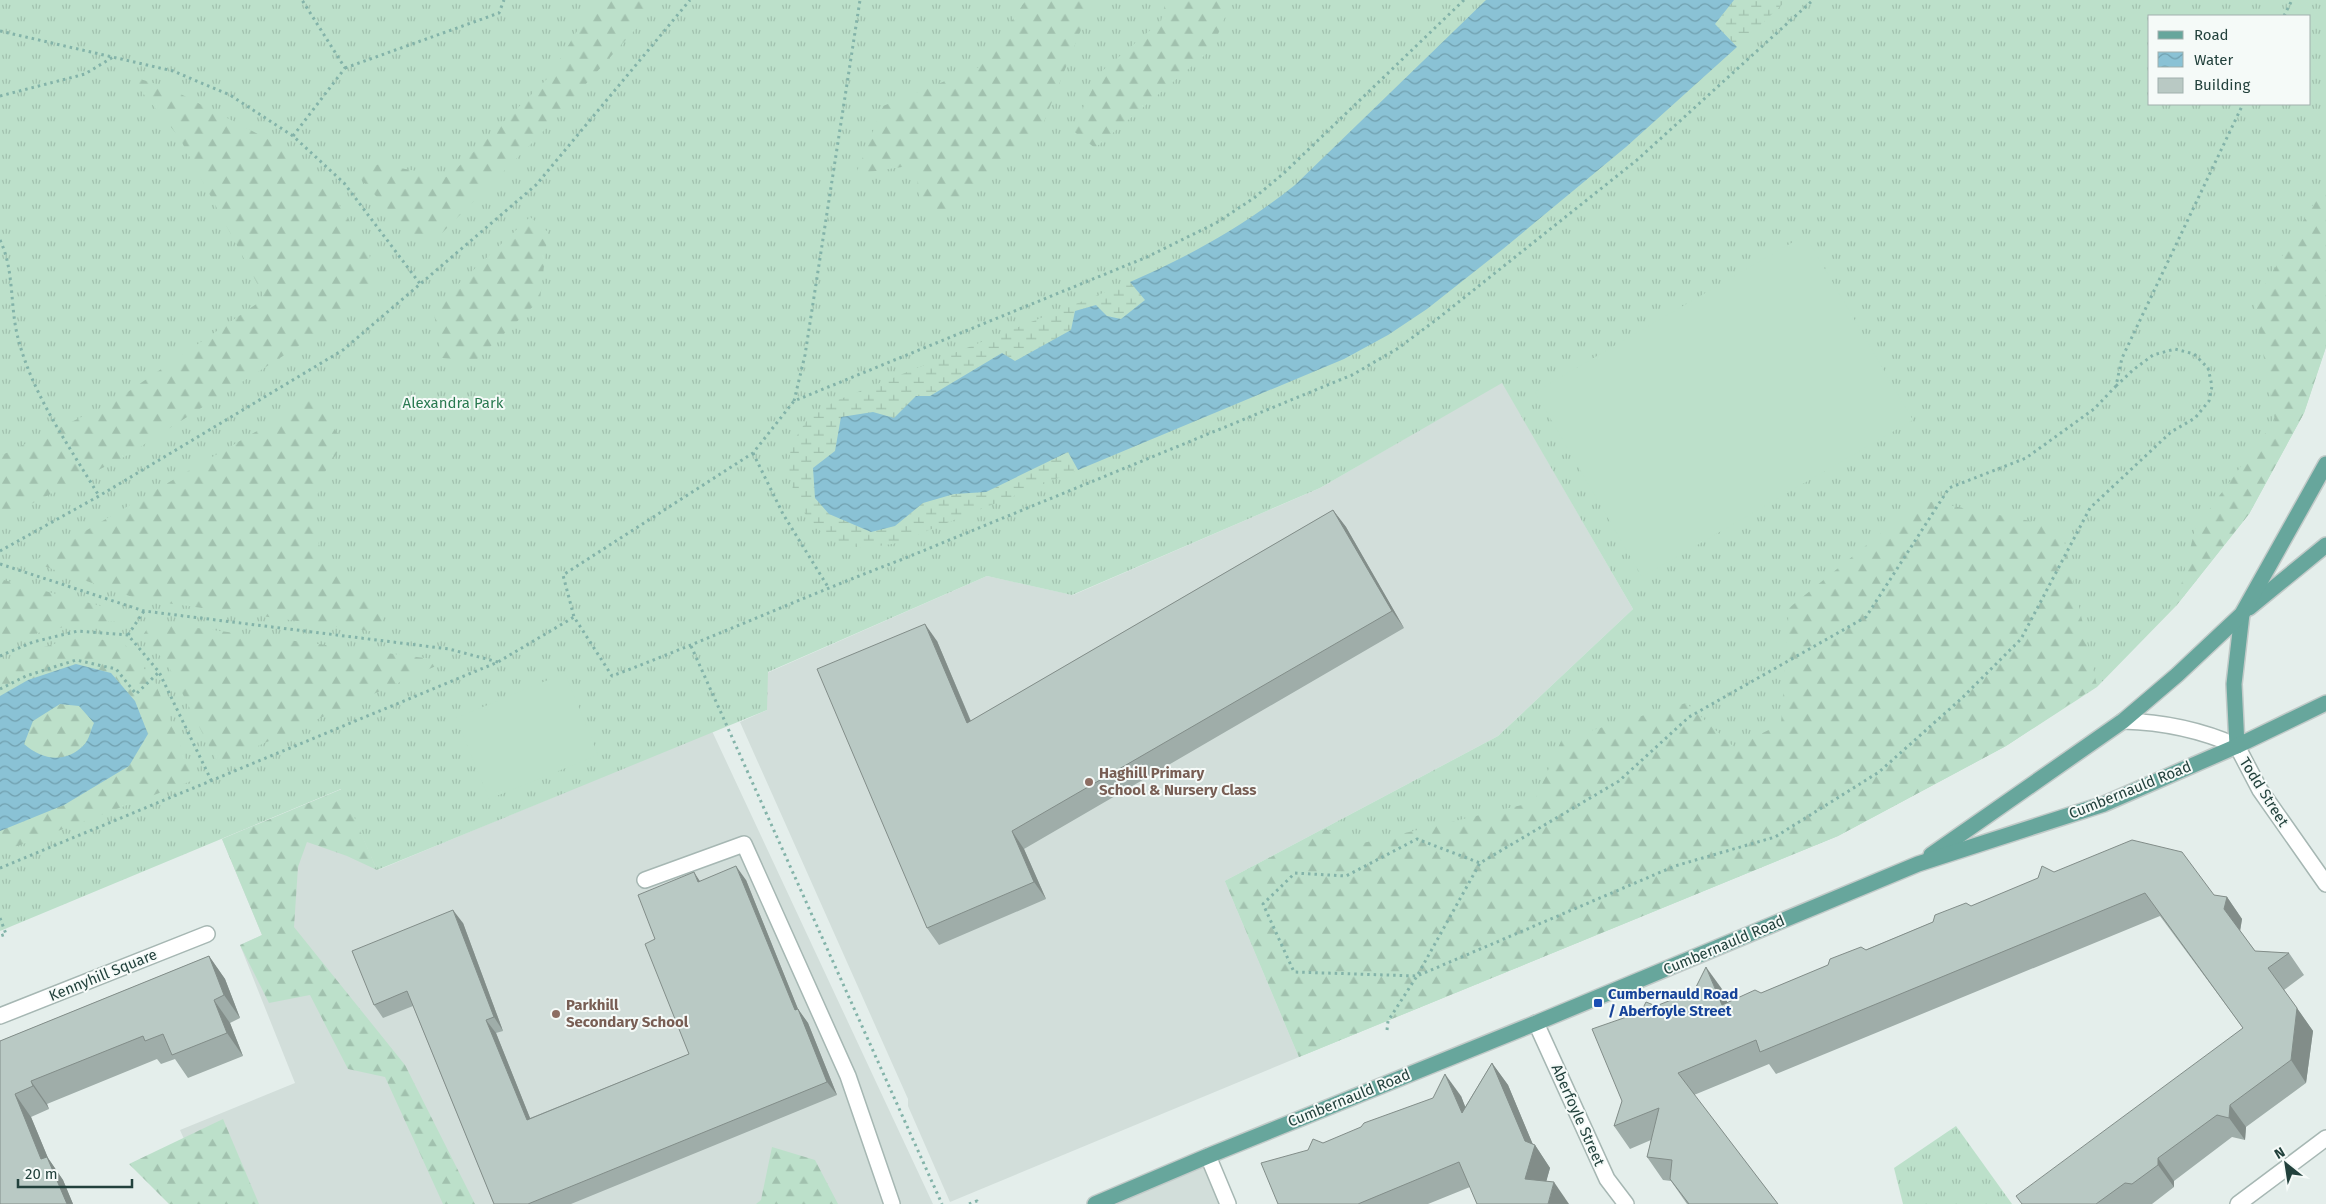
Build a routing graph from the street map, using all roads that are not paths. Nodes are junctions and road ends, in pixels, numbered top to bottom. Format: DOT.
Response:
graph roads {
  1 [pos="2326,464"];
  2 [pos="2326,545"];
  3 [pos="2242,614"];
  4 [pos="2326,703"];
  5 [pos="2123,721"];
  6 [pos="2236,746"];
  7 [pos="1918,864"];
  8 [pos="645,880"];
  9 [pos="2326,884"];
  10 [pos="207,934"];
  11 [pos="0,1016"];
  12 [pos="1536,1023"];
  13 [pos="2326,1138"];
  14 [pos="1208,1156"];
  15 [pos="892,1204"];
  16 [pos="1095,1204"];
  17 [pos="1228,1204"];
  18 [pos="1626,1204"];
  19 [pos="2238,1204"];
  1 -- 3 [label="main road"];
  2 -- 3 [label="main road"];
  3 -- 5 [label="main road"];
  3 -- 6 [label="main road"];
  4 -- 6 [label="main road, Cumbernauld Road"];
  5 -- 6 [label="street, Todd Street"];
  5 -- 7 [label="main road"];
  6 -- 7 [label="main road, Cumbernauld Road"];
  6 -- 9 [label="street, Todd Street"];
  7 -- 12 [label="main road, Cumbernauld Road"];
  8 -- 15 [label="street"];
  10 -- 11 [label="street, Kennyhill Square"];
  12 -- 14 [label="main road, Cumbernauld Road"];
  12 -- 18 [label="street, Aberfoyle Street"];
  13 -- 19 [label="street"];
  14 -- 16 [label="main road, Cumbernauld Road"];
  14 -- 17 [label="street"];
}
